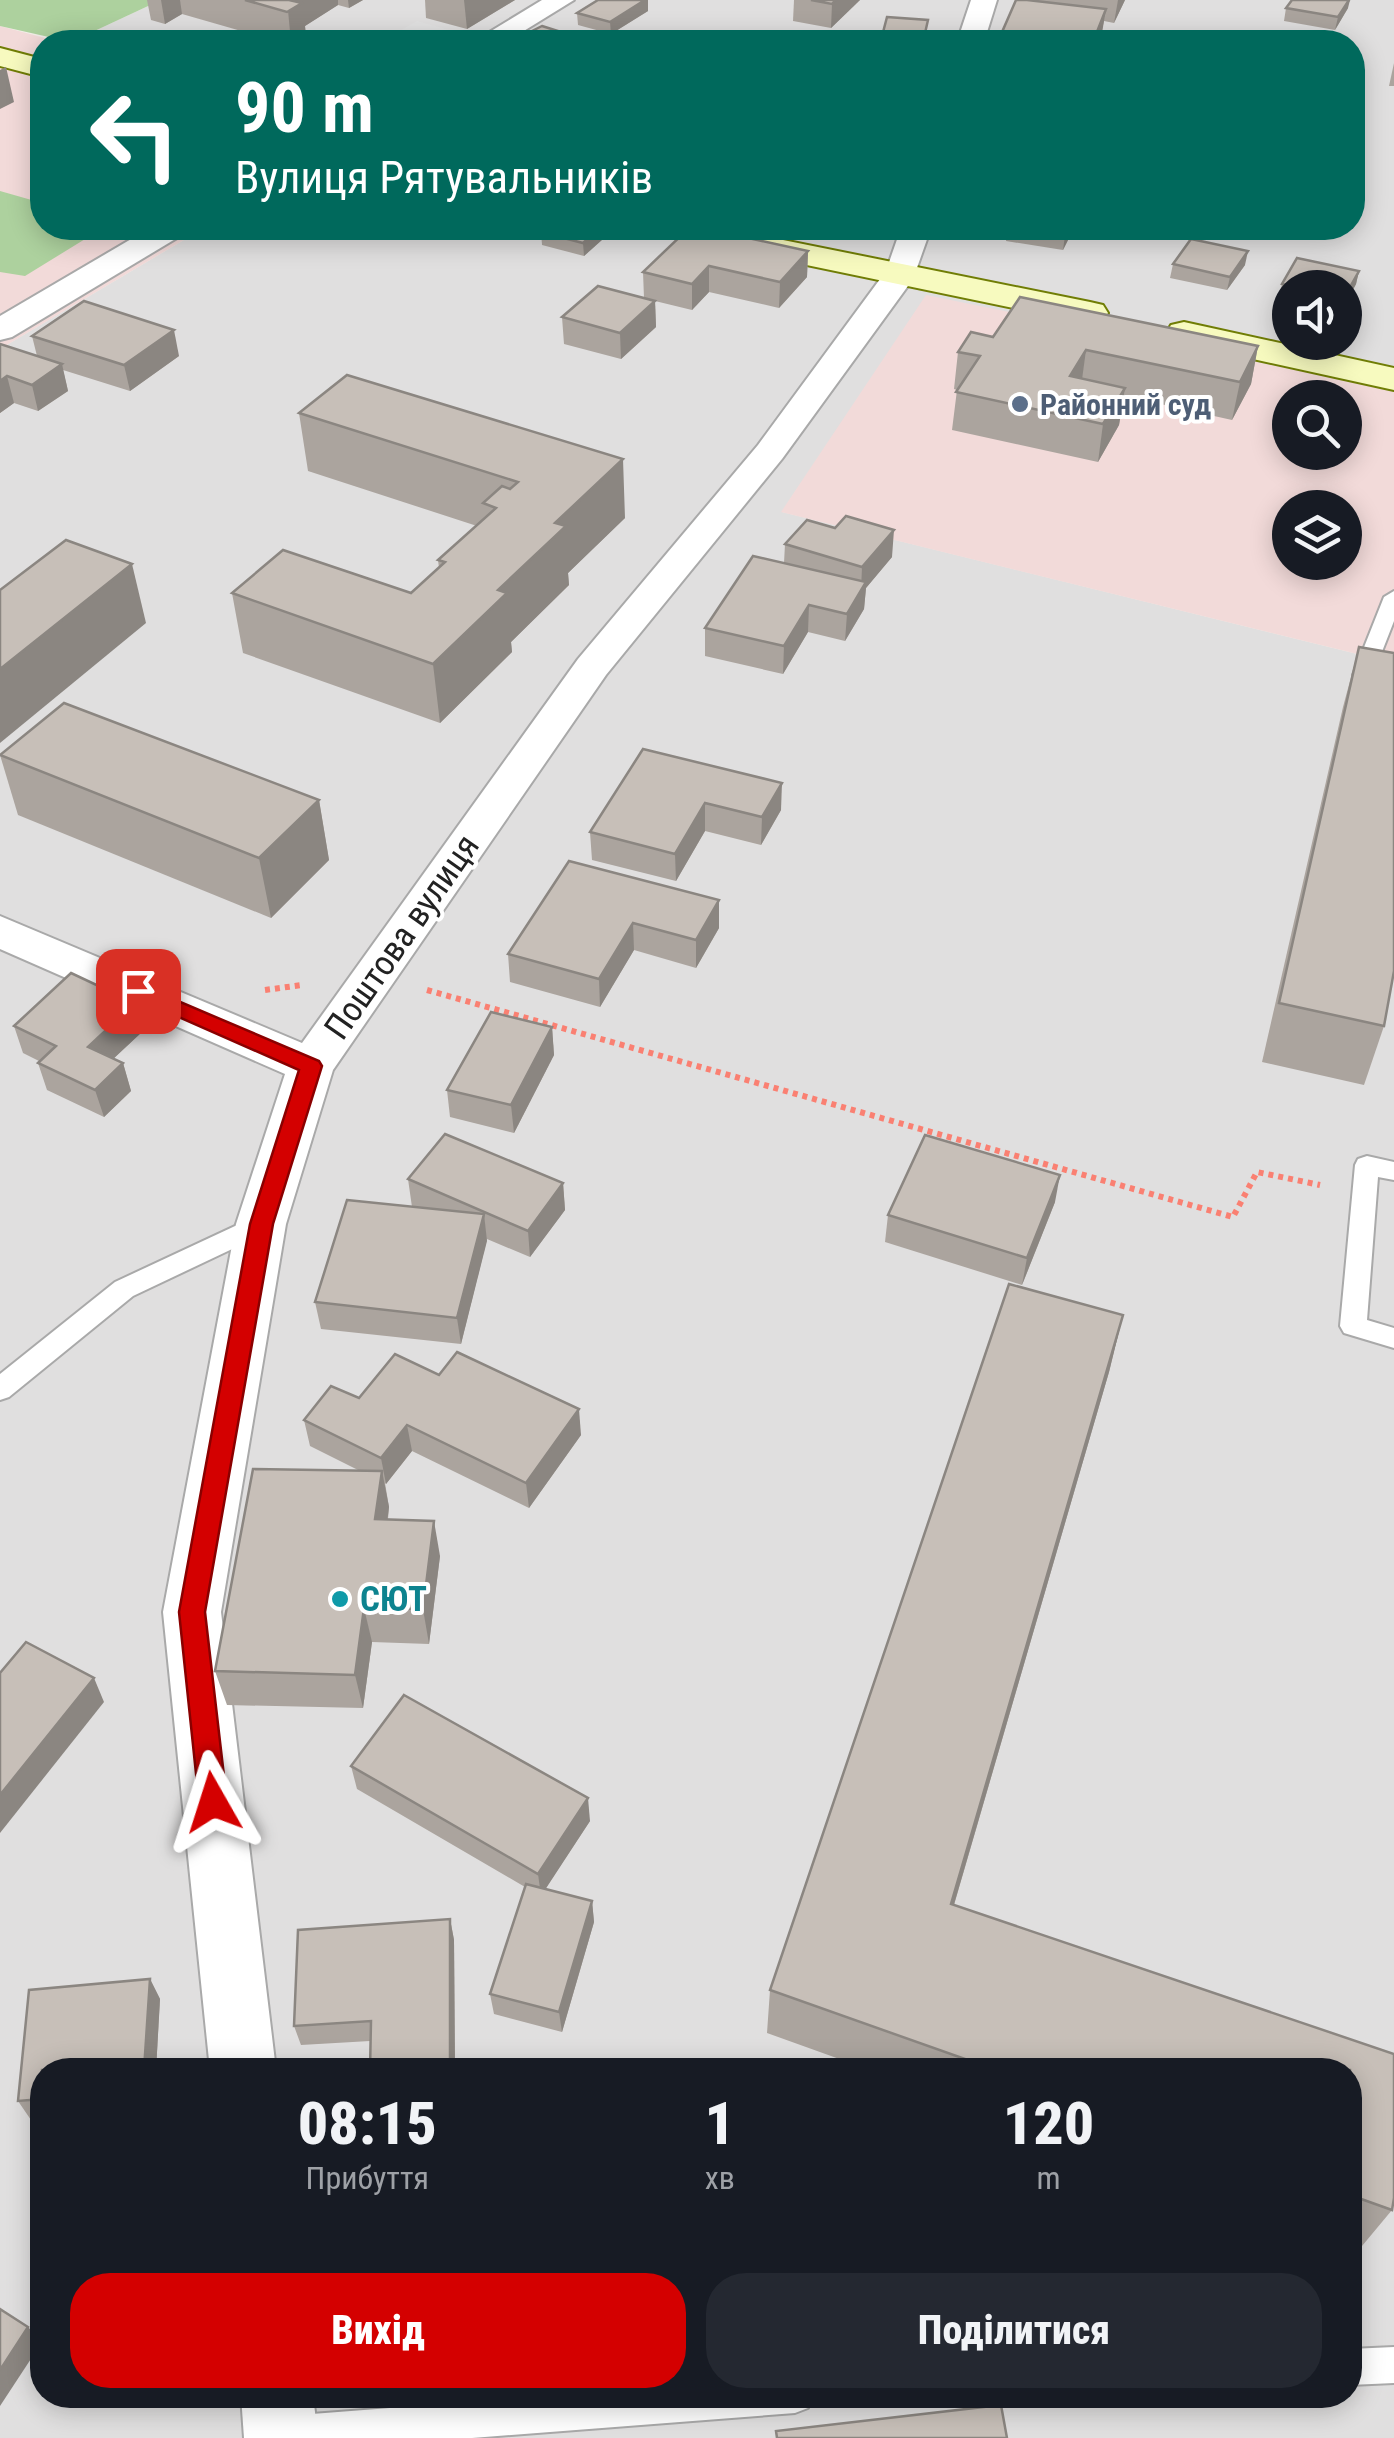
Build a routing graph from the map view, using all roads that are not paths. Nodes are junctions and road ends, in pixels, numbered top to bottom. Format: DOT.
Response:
graph roads {
  1 [pos="561,0"];
  2 [pos="984,0"];
  3 [pos="508,30"];
  4 [pos="975,30"];
  5 [pos="0,57"];
  6 [pos="30,65"];
  7 [pos="150,240"];
  8 [pos="804,240"];
  9 [pos="909,250"];
  10 [pos="0,330"];
  11 [pos="1394,380"];
  12 [pos="1394,597"];
  13 [pos="1394,684"];
  14 [pos="0,930"];
  15 [pos="311,1066"];
  16 [pos="1394,1171"];
  17 [pos="261,1224"];
  18 [pos="1394,1338"];
  19 [pos="0,1390"];
  20 [pos="241,2058"];
  21 [pos="1394,2366"];
  22 [pos="1362,2367"];
  23 [pos="547,2408"];
  24 [pos="280,2422"];
  1 -- 3 [label="street"];
  2 -- 4 [label="street"];
  5 -- 6 [label="street"];
  7 -- 10 [label="street"];
  8 -- 9 [label="street"];
  9 -- 11 [label="street"];
  9 -- 15 [label="street, Поштова вулиця"];
  12 -- 13 [label="lane"];
  14 -- 15 [label="street"];
  15 -- 17 [label="street, Поштова вулиця"];
  16 -- 18 [label="lane"];
  17 -- 19 [label="lane"];
  17 -- 20 [label="street, Поштова вулиця"];
  21 -- 22 [label="lane"];
  23 -- 24 [label="lane"];
}
